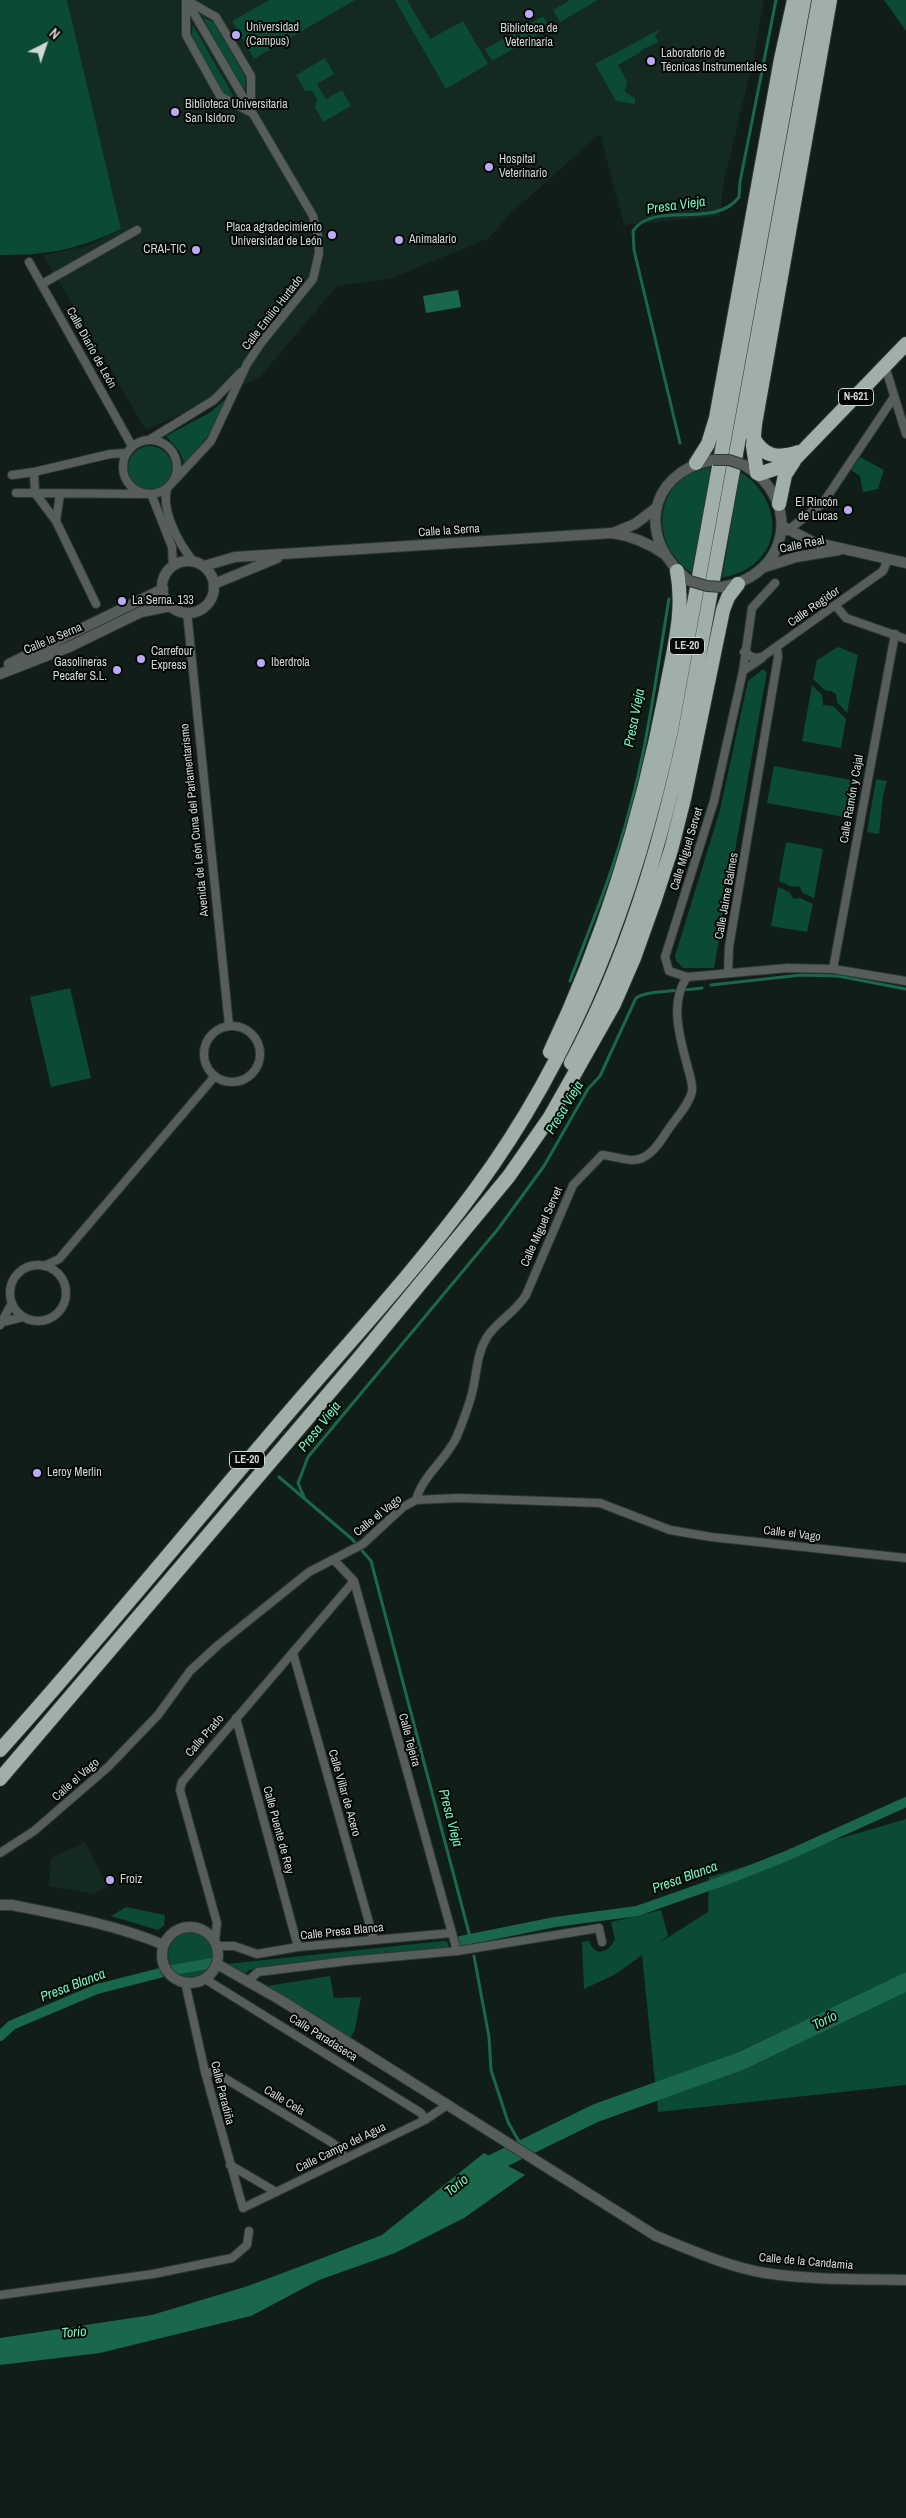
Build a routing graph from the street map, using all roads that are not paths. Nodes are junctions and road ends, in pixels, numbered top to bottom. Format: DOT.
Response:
graph roads {
  1 [pos="186,0"];
  2 [pos="794,0"];
  3 [pos="804,0"];
  4 [pos="819,0"];
  5 [pos="830,0"];
  6 [pos="251,112"];
  7 [pos="138,230"];
  8 [pos="29,262"];
  9 [pos="42,284"];
  10 [pos="906,344"];
  11 [pos="248,364"];
  12 [pos="885,366"];
  13 [pos="894,397"];
  14 [pos="906,434"];
  15 [pos="753,437"];
  16 [pos="149,440"];
  17 [pos="132,446"];
  18 [pos="126,453"];
  19 [pos="800,454"];
  20 [pos="696,463"];
  21 [pos="34,472"];
  22 [pos="12,474"];
  23 [pos="758,474"];
  24 [pos="169,487"];
  25 [pos="16,493"];
  26 [pos="35,493"];
  27 [pos="60,494"];
  28 [pos="148,495"];
  29 [pos="779,504"];
  30 [pos="656,508"];
  31 [pos="56,521"];
  32 [pos="784,529"];
  33 [pos="612,533"];
  34 [pos="844,549"];
  35 [pos="288,554"];
  36 [pos="664,554"];
  37 [pos="888,559"];
  38 [pos="193,561"];
  39 [pos="906,563"];
  40 [pos="173,566"];
  41 [pos="204,566"];
  42 [pos="765,567"];
  43 [pos="677,571"];
  44 [pos="775,583"];
  45 [pos="214,584"];
  46 [pos="738,584"];
  47 [pos="163,589"];
  48 [pos="96,604"];
  49 [pos="171,606"];
  50 [pos="836,606"];
  51 [pos="187,612"];
  52 [pos="894,634"];
  53 [pos="906,639"];
  54 [pos="777,646"];
  55 [pos="744,652"];
  56 [pos="762,657"];
  57 [pos="0,669"];
  58 [pos="743,670"];
  59 [pos="0,674"];
  60 [pos="833,969"];
  61 [pos="728,972"];
  62 [pos="687,977"];
  63 [pos="906,981"];
  64 [pos="229,1025"];
  65 [pos="215,1076"];
  66 [pos="486,1202"];
  67 [pos="434,1242"];
  68 [pos="59,1259"];
  69 [pos="44,1266"];
  70 [pos="58,1274"];
  71 [pos="12,1303"];
  72 [pos="23,1317"];
  73 [pos="1,1324"];
  74 [pos="416,1500"];
  75 [pos="906,1558"];
  76 [pos="334,1560"];
  77 [pos="354,1581"];
  78 [pos="293,1653"];
  79 [pos="236,1718"];
  80 [pos="0,1750"];
  81 [pos="0,1779"];
  82 [pos="1,1852"];
  83 [pos="0,1905"];
  84 [pos="451,1933"];
  85 [pos="374,1940"];
  86 [pos="602,1942"];
  87 [pos="216,1943"];
  88 [pos="164,1945"];
  89 [pos="298,1947"];
  90 [pos="457,1952"];
  91 [pos="217,1964"];
  92 [pos="205,1979"];
  93 [pos="248,1981"];
  94 [pos="185,1982"];
  95 [pos="205,2072"];
  96 [pos="447,2105"];
  97 [pos="425,2120"];
  98 [pos="345,2158"];
  99 [pos="230,2165"];
  100 [pos="276,2192"];
  101 [pos="243,2208"];
  102 [pos="249,2231"];
  103 [pos="906,2280"];
  104 [pos="0,2295"];
  1 -- 6 [label="street, Calle Emilio Hurtado"];
  1 -- 6 [label="street"];
  1 -- 6 [label="street"];
  2 -- 20 [label="highway"];
  3 -- 67 [label="highway, LE-20"];
  4 -- 66 [label="highway, LE-20"];
  5 -- 15 [label="highway"];
  6 -- 11 [label="street, Calle Emilio Hurtado"];
  7 -- 9 [label="street"];
  8 -- 9 [label="street, Calle Diario de León"];
  9 -- 17 [label="street, Calle Diario de León"];
  10 -- 12 [label="highway, N-621"];
  11 -- 16 [label="street, Calle Emilio Hurtado"];
  11 -- 24 [label="street, Calle Emilio Hurtado"];
  12 -- 13 [label="street"];
  12 -- 19 [label="highway, N-621"];
  13 -- 14 [label="street"];
  13 -- 32 [label="street"];
  15 -- 19 [label="highway"];
  15 -- 23 [label="highway"];
  16 -- 17 [label="street"];
  16 -- 24 [label="street"];
  17 -- 18 [label="street"];
  18 -- 21 [label="street"];
  18 -- 28 [label="street"];
  19 -- 23 [label="highway, N-621"];
  19 -- 29 [label="highway, N-621"];
  20 -- 23 [label="street, bridge"];
  20 -- 30 [label="street"];
  21 -- 22 [label="street"];
  21 -- 26 [label="street"];
  23 -- 29 [label="street"];
  24 -- 28 [label="street"];
  24 -- 38 [label="street"];
  25 -- 26 [label="street"];
  26 -- 27 [label="street"];
  26 -- 31 [label="street"];
  27 -- 28 [label="street"];
  27 -- 31 [label="street"];
  28 -- 40 [label="street"];
  29 -- 32 [label="street"];
  30 -- 33 [label="street, Calle la Serna"];
  30 -- 36 [label="street"];
  31 -- 48 [label="street"];
  32 -- 34 [label="street, Calle Real"];
  32 -- 42 [label="street"];
  33 -- 35 [label="street, Calle la Serna"];
  33 -- 36 [label="street, Calle la Serna"];
  34 -- 37 [label="street, Calle Real"];
  34 -- 42 [label="street, Calle Real"];
  35 -- 41 [label="street, Calle la Serna"];
  35 -- 45 [label="street, Calle la Serna"];
  36 -- 43 [label="street"];
  37 -- 39 [label="street, Calle Real"];
  37 -- 50 [label="street, Calle Regidor"];
  38 -- 40 [label="street"];
  38 -- 41 [label="street"];
  40 -- 47 [label="street"];
  41 -- 45 [label="street"];
  42 -- 46 [label="street"];
  43 -- 46 [label="street, bridge"];
  43 -- 67 [label="highway"];
  44 -- 55 [label="street"];
  45 -- 51 [label="street"];
  46 -- 66 [label="highway"];
  47 -- 49 [label="street"];
  47 -- 57 [label="street, Calle la Serna"];
  49 -- 51 [label="street"];
  49 -- 59 [label="street, Calle la Serna"];
  50 -- 52 [label="street"];
  50 -- 54 [label="street, Calle Regidor"];
  51 -- 64 [label="street, Avenida de León Cuna del Parlamentarismo"];
  52 -- 53 [label="street"];
  52 -- 60 [label="street, Calle Ramón y Cajal"];
  54 -- 56 [label="street, Calle Regidor"];
  54 -- 61 [label="street, Calle Jaime Balmes"];
  55 -- 56 [label="street"];
  55 -- 58 [label="street, Calle Miguel Servet"];
  56 -- 58 [label="street"];
  58 -- 62 [label="street, Calle Miguel Servet"];
  60 -- 61 [label="street"];
  60 -- 63 [label="street"];
  61 -- 62 [label="street"];
  62 -- 74 [label="street, Calle Miguel Servet"];
  64 -- 65 [label="street"];
  64 -- 65 [label="street"];
  65 -- 68 [label="street"];
  66 -- 81 [label="highway, LE-20"];
  67 -- 80 [label="highway, LE-20"];
  68 -- 69 [label="street"];
  68 -- 70 [label="street"];
  69 -- 70 [label="street"];
  69 -- 71 [label="street"];
  70 -- 72 [label="street"];
  71 -- 72 [label="street"];
  71 -- 73 [label="street"];
  72 -- 73 [label="street"];
  74 -- 75 [label="street, Calle el Vago"];
  74 -- 76 [label="street, Calle el Vago"];
  76 -- 77 [label="street, Calle Tejeira"];
  76 -- 82 [label="street, Calle el Vago"];
  77 -- 78 [label="street, Calle Prado"];
  77 -- 84 [label="street, Calle Tejeira"];
  78 -- 79 [label="street, Calle Prado"];
  78 -- 85 [label="street, Calle Villar de Acero"];
  79 -- 87 [label="street, Calle Prado"];
  79 -- 89 [label="street, Calle Puente de Rey"];
  83 -- 88 [label="street"];
  84 -- 85 [label="street, Calle Presa Blanca"];
  84 -- 90 [label="street"];
  85 -- 89 [label="street, Calle Presa Blanca"];
  86 -- 90 [label="street"];
  87 -- 88 [label="street"];
  87 -- 89 [label="street, Calle Presa Blanca"];
  87 -- 91 [label="street"];
  88 -- 94 [label="street"];
  90 -- 93 [label="street"];
  91 -- 92 [label="street"];
  91 -- 93 [label="street, Calle de la Candamia"];
  92 -- 94 [label="street"];
  92 -- 97 [label="street, Calle Paradaseca"];
  93 -- 96 [label="street, Calle de la Candamia"];
  94 -- 95 [label="street, Calle Paradiña"];
  95 -- 98 [label="street, Calle Cela"];
  95 -- 99 [label="street, Calle Paradiña"];
  96 -- 97 [label="street, Calle Campo del Agua"];
  96 -- 103 [label="street, Calle de la Candamia"];
  97 -- 98 [label="street, Calle Campo del Agua"];
  98 -- 100 [label="street, Calle Campo del Agua"];
  99 -- 100 [label="street"];
  99 -- 101 [label="street, Calle Paradiña"];
  100 -- 101 [label="street, Calle Campo del Agua"];
  102 -- 104 [label="street"];
}
